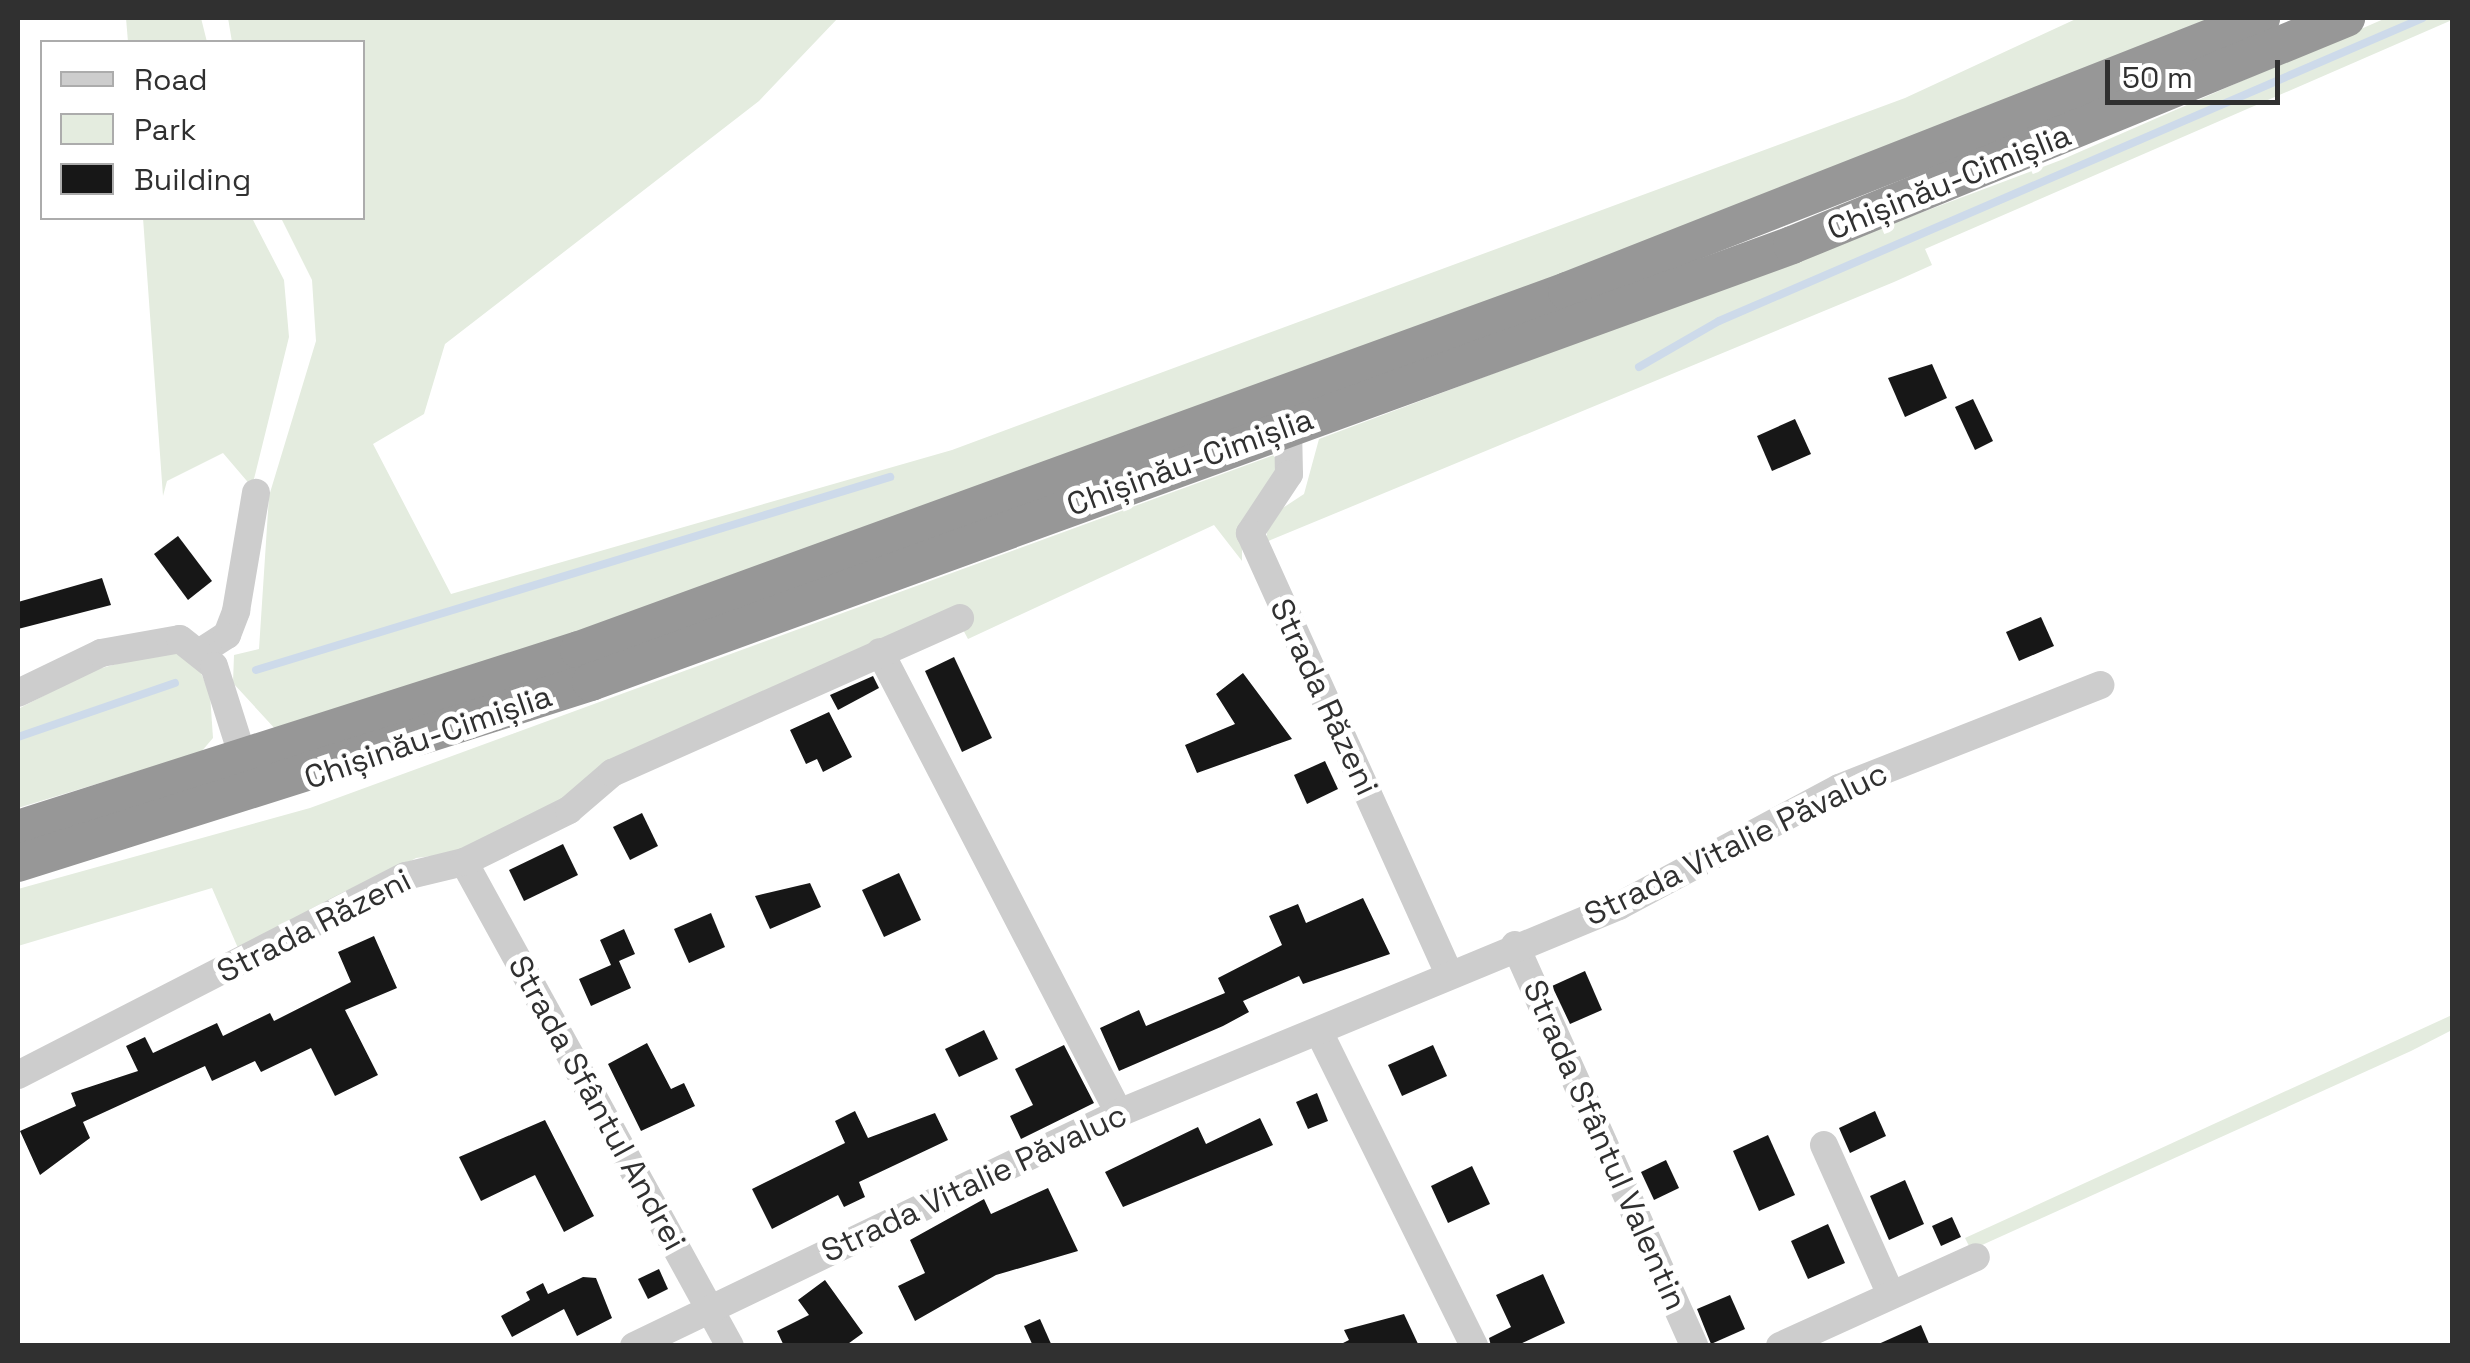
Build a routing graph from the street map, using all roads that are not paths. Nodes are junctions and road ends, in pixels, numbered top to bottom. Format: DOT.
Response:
graph roads {
  1 [pos="2261,18"];
  2 [pos="2346,18"];
  3 [pos="1288,426"];
  4 [pos="256,494"];
  5 [pos="960,618"];
  6 [pos="202,651"];
  7 [pos="880,652"];
  8 [pos="2100,685"];
  9 [pos="18,693"];
  10 [pos="245,764"];
  11 [pos="18,829"];
  12 [pos="464,862"];
  13 [pos="18,863"];
  14 [pos="1515,945"];
  15 [pos="1448,971"];
  16 [pos="1320,1036"];
  17 [pos="18,1075"];
  18 [pos="1119,1113"];
  19 [pos="1824,1145"];
  20 [pos="1976,1256"];
  21 [pos="1890,1295"];
  22 [pos="711,1309"];
  23 [pos="634,1346"];
  24 [pos="730,1346"];
  25 [pos="1474,1346"];
  26 [pos="1694,1346"];
  27 [pos="1780,1346"];
  1 -- 10 [label="highway, Chișinău-Cimișlia"];
  2 -- 3 [label="highway, Chișinău-Cimișlia"];
  3 -- 13 [label="highway, Chișinău-Cimișlia"];
  3 -- 15 [label="street, Strada Răzeni"];
  4 -- 6 [label="street"];
  5 -- 7 [label="street, Strada Răzeni"];
  6 -- 9 [label="street"];
  6 -- 10 [label="street"];
  7 -- 12 [label="street, Strada Răzeni"];
  7 -- 18 [label="street"];
  8 -- 14 [label="street, Strada Vitalie Păvaluc"];
  10 -- 11 [label="highway, Chișinău-Cimișlia"];
  12 -- 17 [label="street, Strada Răzeni"];
  12 -- 22 [label="street, Strada Sfântul Andrei"];
  14 -- 15 [label="street, Strada Vitalie Păvaluc"];
  14 -- 26 [label="street, Strada Sfântul Valentin"];
  15 -- 16 [label="street, Strada Vitalie Păvaluc"];
  16 -- 18 [label="street, Strada Vitalie Păvaluc"];
  16 -- 25 [label="street"];
  18 -- 22 [label="street, Strada Vitalie Păvaluc"];
  19 -- 21 [label="street"];
  20 -- 21 [label="street"];
  21 -- 27 [label="street"];
  22 -- 23 [label="street, Strada Vitalie Păvaluc"];
  22 -- 24 [label="street, Strada Sfântul Andrei"];
}
